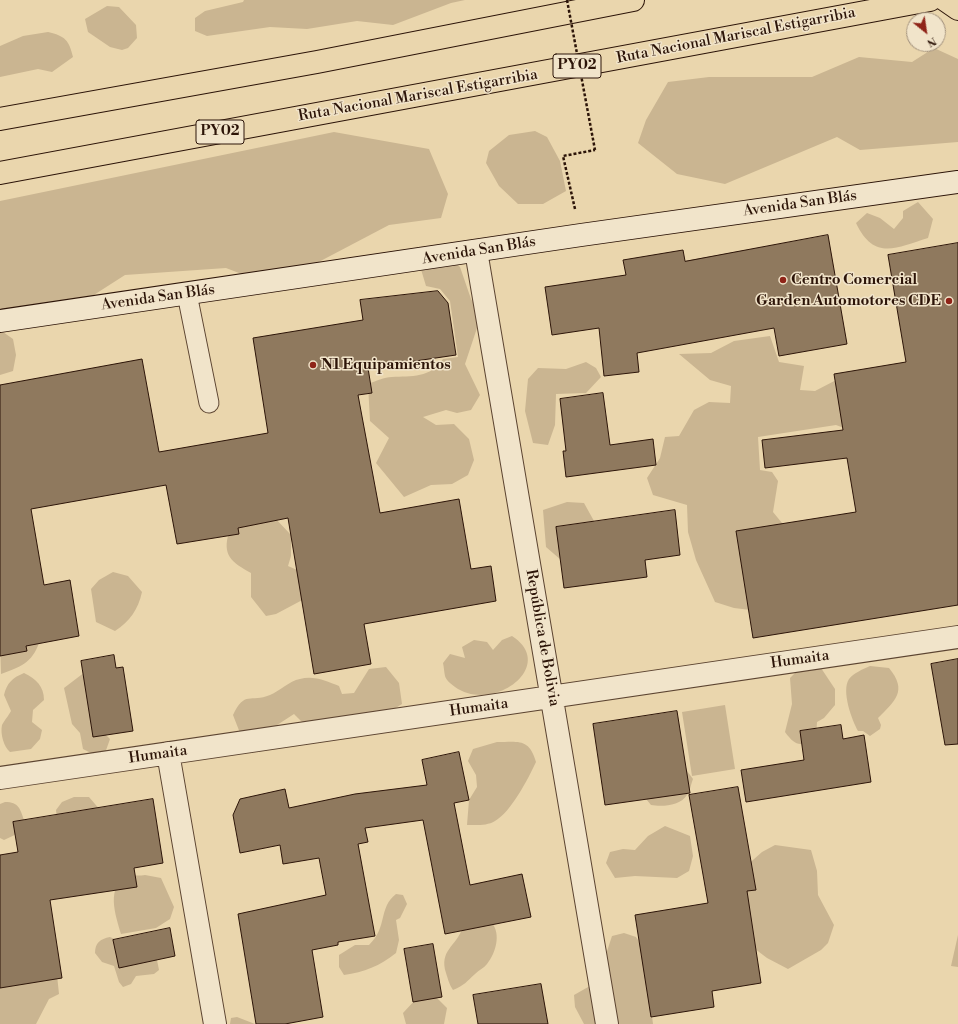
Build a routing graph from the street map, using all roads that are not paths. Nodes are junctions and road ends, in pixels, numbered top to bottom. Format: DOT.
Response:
graph roads {
  1 [pos="633,0"];
  2 [pos="930,0"];
  3 [pos="945,0"];
  4 [pos="958,9"];
  5 [pos="0,119"];
  6 [pos="0,173"];
  7 [pos="958,182"];
  8 [pos="476,251"];
  9 [pos="187,294"];
  10 [pos="0,321"];
  11 [pos="209,403"];
  12 [pos="958,637"];
  13 [pos="552,697"];
  14 [pos="168,753"];
  15 [pos="0,778"];
  16 [pos="216,1024"];
  17 [pos="607,1024"];
  1 -- 5 [label="highway"];
  2 -- 6 [label="highway, Ruta Nacional Mariscal Estigarribia / PY02"];
  3 -- 4 [label="highway"];
  7 -- 8 [label="street, Avenida San Blás"];
  8 -- 9 [label="street, Avenida San Blás"];
  8 -- 13 [label="street, República de Bolivia"];
  9 -- 10 [label="street, Avenida San Blás"];
  9 -- 11 [label="lane"];
  12 -- 13 [label="street, Humaita"];
  13 -- 14 [label="street, Humaita"];
  13 -- 17 [label="street, República de Bolivia"];
  14 -- 15 [label="street, Humaita"];
  14 -- 16 [label="street"];
}
